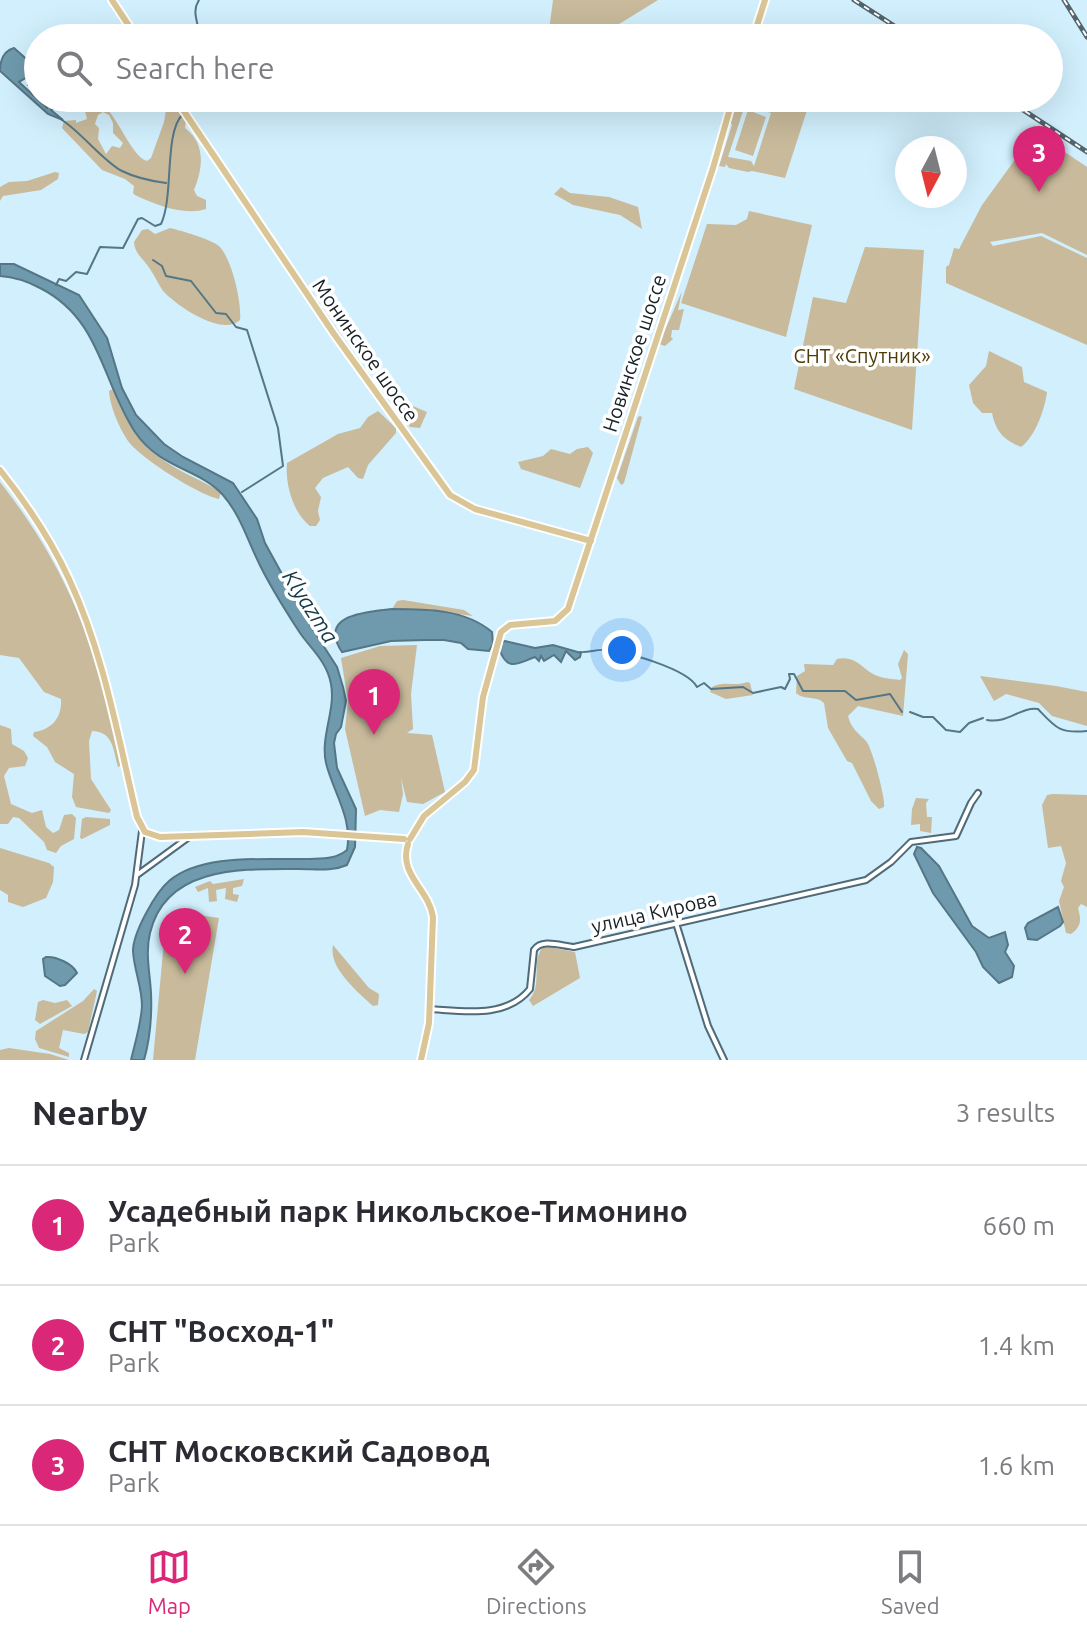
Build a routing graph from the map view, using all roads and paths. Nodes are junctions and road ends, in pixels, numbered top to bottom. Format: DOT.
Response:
graph roads {
  1 [pos="112,0"];
  2 [pos="765,0"];
  3 [pos="128,24"];
  4 [pos="757,24"];
  5 [pos="184,112"];
  6 [pos="729,112"];
  7 [pos="0,470"];
  8 [pos="591,541"];
  9 [pos="978,793"];
  10 [pos="142,828"];
  11 [pos="152,836"];
  12 [pos="189,837"];
  13 [pos="408,841"];
  14 [pos="142,844"];
  15 [pos="137,875"];
  16 [pos="676,923"];
  17 [pos="430,1009"];
  18 [pos="84,1060"];
  19 [pos="421,1060"];
  20 [pos="724,1060"];
  1 -- 3 [label="main road"];
  2 -- 4 [label="main road"];
  5 -- 8 [label="main road, Монинское шоссе"];
  6 -- 8 [label="main road, Новинское шоссе"];
  7 -- 10 [label="main road"];
  8 -- 13 [label="main road, Новинское шоссе"];
  9 -- 16 [label="street, улица Кирова"];
  10 -- 11 [label="main road"];
  10 -- 14 [label="street"];
  11 -- 12 [label="main road"];
  11 -- 14 [label="street"];
  12 -- 13 [label="main road"];
  12 -- 15 [label="street"];
  13 -- 17 [label="main road"];
  14 -- 15 [label="street"];
  15 -- 18 [label="street"];
  16 -- 17 [label="street, улица Кирова"];
  16 -- 20 [label="street"];
  17 -- 19 [label="main road"];
}
